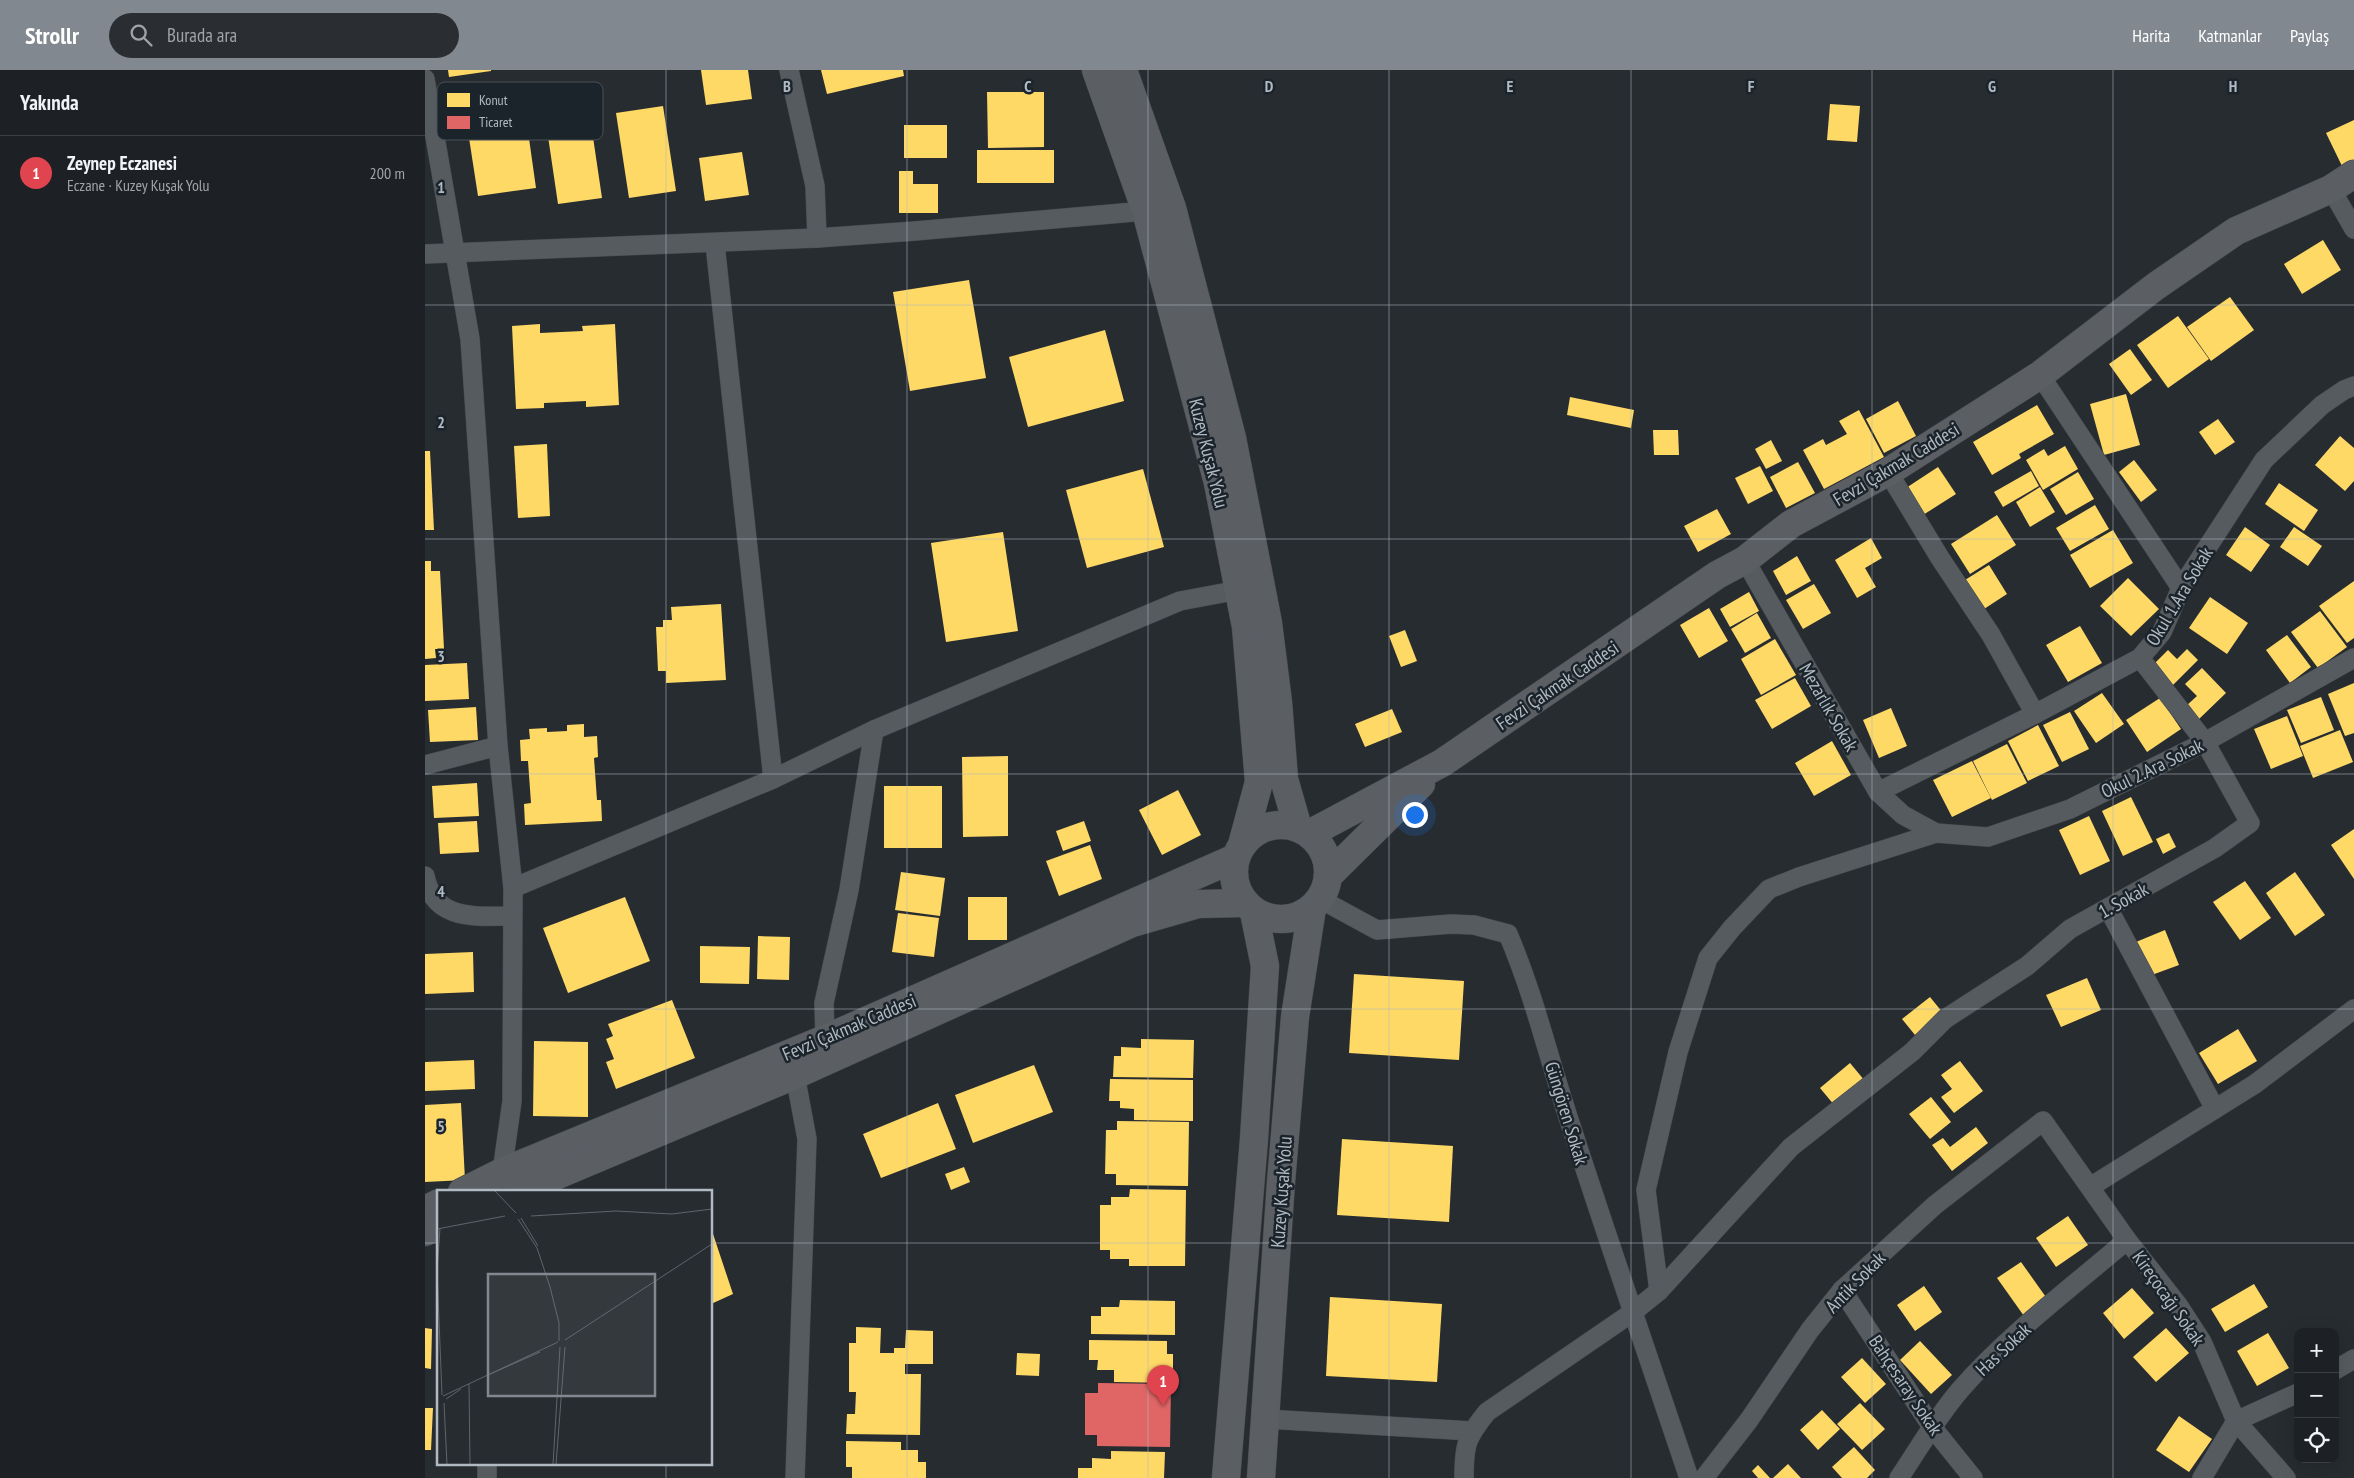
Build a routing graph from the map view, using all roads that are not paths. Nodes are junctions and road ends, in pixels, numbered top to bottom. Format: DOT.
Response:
graph roads {
  1 [pos="789,70"];
  2 [pos="1096,70"];
  3 [pos="1123,70"];
  4 [pos="425,79"];
  5 [pos="2354,174"];
  6 [pos="2331,189"];
  7 [pos="1159,209"];
  8 [pos="2354,229"];
  9 [pos="817,238"];
  10 [pos="715,244"];
  11 [pos="455,252"];
  12 [pos="425,254"];
  13 [pos="2040,375"];
  14 [pos="2354,386"];
  15 [pos="1888,472"];
  16 [pos="1745,560"];
  17 [pos="2181,588"];
  18 [pos="1239,590"];
  19 [pos="2140,658"];
  20 [pos="2354,658"];
  21 [pos="2035,714"];
  22 [pos="874,730"];
  23 [pos="2205,742"];
  24 [pos="497,746"];
  25 [pos="1441,763"];
  26 [pos="425,765"];
  27 [pos="773,779"];
  28 [pos="1878,792"];
  29 [pos="1303,831"];
  30 [pos="1936,833"];
  31 [pos="1238,852"];
  32 [pos="425,876"];
  33 [pos="513,888"];
  34 [pos="1320,894"];
  35 [pos="1249,907"];
  36 [pos="2108,908"];
  37 [pos="512,916"];
  38 [pos="2354,1009"];
  39 [pos="825,1039"];
  40 [pos="795,1076"];
  41 [pos="2215,1109"];
  42 [pos="2043,1121"];
  43 [pos="505,1185"];
  44 [pos="2090,1187"];
  45 [pos="474,1190"];
  46 [pos="437,1204"];
  47 [pos="425,1210"];
  48 [pos="437,1227"];
  49 [pos="425,1232"];
  50 [pos="2127,1240"];
  51 [pos="1842,1290"];
  52 [pos="1659,1291"];
  53 [pos="1633,1312"];
  54 [pos="2354,1359"];
  55 [pos="2339,1368"];
  56 [pos="2294,1395"];
  57 [pos="1265,1419"];
  58 [pos="2236,1421"];
  59 [pos="1932,1427"];
  60 [pos="1472,1431"];
  61 [pos="795,1478"];
  62 [pos="1226,1478"];
  63 [pos="1261,1478"];
  64 [pos="1464,1478"];
  65 [pos="1689,1478"];
  66 [pos="1704,1478"];
  67 [pos="1899,1478"];
  68 [pos="1973,1478"];
  69 [pos="2202,1478"];
  70 [pos="2286,1478"];
  1 -- 9 [label="street"];
  2 -- 7 [label="street, Kuzey Kuşak Yolu"];
  3 -- 7 [label="street, Kuzey Kuşak Yolu"];
  4 -- 11 [label="street"];
  5 -- 6 [label="street, Fevzi Çakmak Caddesi"];
  6 -- 8 [label="street"];
  6 -- 13 [label="street, Fevzi Çakmak Caddesi"];
  7 -- 9 [label="street"];
  7 -- 18 [label="street, Kuzey Kuşak Yolu"];
  7 -- 29 [label="street, Kuzey Kuşak Yolu"];
  9 -- 10 [label="street"];
  10 -- 11 [label="street"];
  10 -- 27 [label="street"];
  11 -- 12 [label="street"];
  11 -- 24 [label="street"];
  13 -- 15 [label="street, Fevzi Çakmak Caddesi"];
  13 -- 17 [label="street"];
  14 -- 17 [label="street, Okul 1.Ara Sokak"];
  15 -- 16 [label="street, Fevzi Çakmak Caddesi"];
  15 -- 21 [label="street"];
  16 -- 25 [label="street, Fevzi Çakmak Caddesi"];
  16 -- 28 [label="street, Mezarlık Sokak"];
  17 -- 19 [label="street, Okul 1.Ara Sokak"];
  18 -- 22 [label="street"];
  18 -- 31 [label="street, Kuzey Kuşak Yolu"];
  19 -- 21 [label="street, Okul 1.Ara Sokak"];
  19 -- 23 [label="street"];
  20 -- 23 [label="street, Okul 2.Ara Sokak"];
  21 -- 28 [label="street, Okul 1.Ara Sokak"];
  22 -- 27 [label="street"];
  22 -- 39 [label="street"];
  23 -- 30 [label="street, Okul 2.Ara Sokak"];
  23 -- 36 [label="street, 1. Sokak"];
  24 -- 26 [label="street"];
  24 -- 33 [label="street"];
  25 -- 29 [label="street"];
  25 -- 34 [label="street"];
  27 -- 33 [label="street"];
  28 -- 30 [label="street, Mezarlık Sokak"];
  29 -- 31 [label="street"];
  29 -- 34 [label="street"];
  30 -- 52 [label="street"];
  31 -- 35 [label="street"];
  31 -- 39 [label="street, Fevzi Çakmak Caddesi"];
  32 -- 37 [label="street"];
  33 -- 37 [label="street"];
  34 -- 35 [label="street"];
  34 -- 53 [label="street, Güngören Sokak"];
  34 -- 57 [label="street, Kuzey Kuşak Yolu"];
  35 -- 40 [label="street"];
  35 -- 62 [label="street, Kuzey Kuşak Yolu"];
  36 -- 41 [label="street"];
  36 -- 52 [label="street, 1. Sokak"];
  37 -- 43 [label="street"];
  38 -- 41 [label="street"];
  39 -- 43 [label="street, Fevzi Çakmak Caddesi"];
  40 -- 43 [label="street"];
  40 -- 61 [label="street"];
  41 -- 44 [label="street"];
  42 -- 44 [label="street, Kireçocağı Sokak"];
  42 -- 51 [label="street, Antik Sokak"];
  43 -- 45 [label="street, Fevzi Çakmak Caddesi"];
  44 -- 50 [label="street, Kireçocağı Sokak"];
  46 -- 47 [label="street"];
  48 -- 49 [label="street"];
  50 -- 58 [label="street, Kireçocağı Sokak"];
  50 -- 59 [label="street, Has Sokak"];
  51 -- 59 [label="street, Bahçesaray Sokak"];
  51 -- 66 [label="street, Antik Sokak"];
  52 -- 53 [label="street, 1. Sokak"];
  53 -- 60 [label="street, 1. Sokak"];
  53 -- 65 [label="street, Güngören Sokak"];
  54 -- 55 [label="street"];
  56 -- 58 [label="street"];
  57 -- 60 [label="street"];
  57 -- 63 [label="street, Kuzey Kuşak Yolu"];
  58 -- 69 [label="street"];
  58 -- 70 [label="street, Kireçocağı Sokak"];
  59 -- 67 [label="street, Has Sokak"];
  59 -- 68 [label="street, Bahçesaray Sokak"];
  60 -- 64 [label="street, 1. Sokak"];
}
